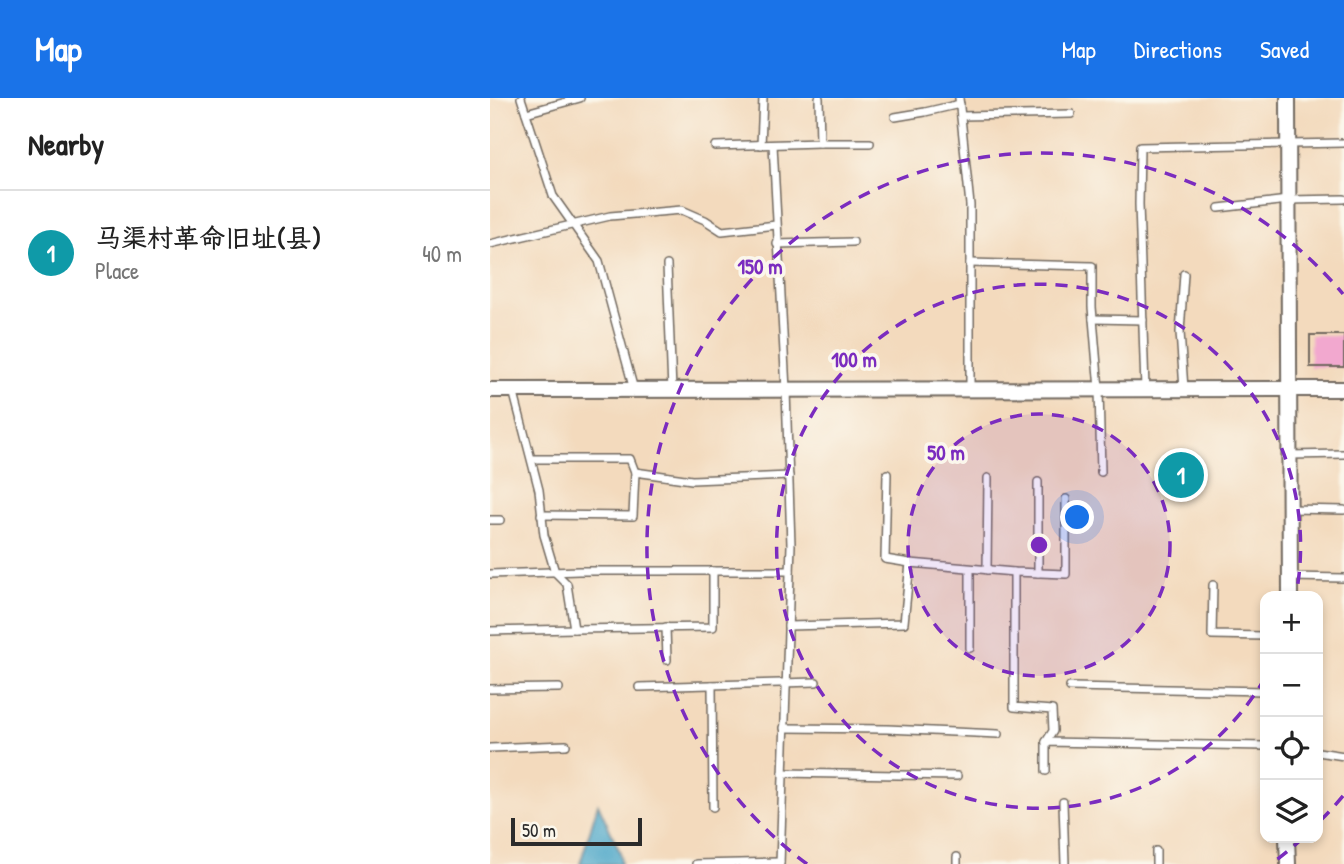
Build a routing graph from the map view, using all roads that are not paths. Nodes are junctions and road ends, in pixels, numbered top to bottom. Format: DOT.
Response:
graph roads {
  1 [pos="521,98"];
  2 [pos="580,98"];
  3 [pos="763,98"];
  4 [pos="819,98"];
  5 [pos="1288,98"];
  6 [pos="959,101"];
  7 [pos="526,113"];
  8 [pos="1071,114"];
  9 [pos="961,116"];
  10 [pos="895,117"];
  11 [pos="870,143"];
  12 [pos="1344,143"];
  13 [pos="820,144"];
  14 [pos="1288,144"];
  15 [pos="761,145"];
  16 [pos="773,145"];
  17 [pos="715,146"];
  18 [pos="1344,199"];
  19 [pos="1288,200"];
  20 [pos="1219,208"];
  21 [pos="573,224"];
  22 [pos="776,225"];
  23 [pos="853,242"];
  24 [pos="490,244"];
  25 [pos="777,244"];
  26 [pos="970,263"];
  27 [pos="667,265"];
  28 [pos="1184,274"];
  29 [pos="1093,319"];
  30 [pos="1143,320"];
  31 [pos="1099,389"];
  32 [pos="1145,389"];
  33 [pos="1184,389"];
  34 [pos="1288,389"];
  35 [pos="1344,389"];
  36 [pos="490,390"];
  37 [pos="513,390"];
  38 [pos="634,390"];
  39 [pos="672,390"];
  40 [pos="786,390"];
  41 [pos="970,390"];
  42 [pos="1344,454"];
  43 [pos="1289,455"];
  44 [pos="532,459"];
  45 [pos="635,472"];
  46 [pos="1101,472"];
  47 [pos="887,474"];
  48 [pos="789,476"];
  49 [pos="988,478"];
  50 [pos="1038,482"];
  51 [pos="1066,499"];
  52 [pos="1290,509"];
  53 [pos="1344,510"];
  54 [pos="541,515"];
  55 [pos="490,520"];
  56 [pos="500,520"];
  57 [pos="910,564"];
  58 [pos="970,569"];
  59 [pos="987,570"];
  60 [pos="713,571"];
  61 [pos="790,571"];
  62 [pos="555,572"];
  63 [pos="1014,572"];
  64 [pos="1038,573"];
  65 [pos="490,574"];
  66 [pos="1292,577"];
  67 [pos="1344,578"];
  68 [pos="1213,585"];
  69 [pos="1291,591"];
  70 [pos="788,626"];
  71 [pos="666,627"];
  72 [pos="574,629"];
  73 [pos="490,631"];
  74 [pos="1260,636"];
  75 [pos="970,648"];
  76 [pos="667,660"];
  77 [pos="816,682"];
  78 [pos="786,683"];
  79 [pos="712,685"];
  80 [pos="639,687"];
  81 [pos="1070,687"];
  82 [pos="559,688"];
  83 [pos="490,689"];
  84 [pos="1260,691"];
  85 [pos="784,728"];
  86 [pos="998,734"];
  87 [pos="1046,742"];
  88 [pos="566,745"];
  89 [pos="1260,746"];
  90 [pos="490,748"];
  91 [pos="1323,753"];
  92 [pos="1344,756"];
  93 [pos="1046,771"];
  94 [pos="783,774"];
  95 [pos="957,776"];
  96 [pos="1063,802"];
  97 [pos="713,807"];
  98 [pos="1287,843"];
  99 [pos="1156,851"];
  100 [pos="780,863"];
  101 [pos="696,864"];
  102 [pos="1065,864"];
  103 [pos="1156,864"];
  104 [pos="1289,864"];
  1 -- 7 [label="lane"];
  2 -- 7 [label="lane"];
  3 -- 15 [label="lane"];
  4 -- 13 [label="lane"];
  5 -- 14 [label="street"];
  6 -- 9 [label="lane"];
  6 -- 10 [label="lane"];
  7 -- 21 [label="lane"];
  8 -- 9 [label="lane"];
  9 -- 26 [label="lane"];
  11 -- 13 [label="lane"];
  12 -- 14 [label="lane"];
  13 -- 16 [label="lane"];
  14 -- 19 [label="street"];
  14 -- 30 [label="lane"];
  15 -- 16 [label="lane"];
  15 -- 17 [label="lane"];
  16 -- 22 [label="lane"];
  18 -- 19 [label="lane"];
  19 -- 20 [label="lane"];
  19 -- 34 [label="street"];
  21 -- 22 [label="lane"];
  21 -- 24 [label="lane"];
  21 -- 38 [label="lane"];
  22 -- 25 [label="lane"];
  23 -- 25 [label="lane"];
  25 -- 40 [label="lane"];
  26 -- 29 [label="lane"];
  26 -- 41 [label="lane"];
  27 -- 39 [label="lane"];
  28 -- 33 [label="lane"];
  29 -- 30 [label="lane"];
  29 -- 31 [label="lane"];
  30 -- 32 [label="lane"];
  31 -- 32 [label="street"];
  31 -- 41 [label="street"];
  31 -- 46 [label="lane"];
  32 -- 33 [label="street"];
  33 -- 34 [label="street"];
  34 -- 35 [label="street"];
  34 -- 43 [label="street"];
  36 -- 37 [label="street"];
  37 -- 38 [label="street"];
  37 -- 44 [label="lane"];
  38 -- 39 [label="street"];
  39 -- 40 [label="street"];
  40 -- 41 [label="street"];
  40 -- 48 [label="lane"];
  42 -- 43 [label="lane"];
  43 -- 52 [label="street"];
  44 -- 45 [label="lane"];
  44 -- 54 [label="lane"];
  45 -- 48 [label="lane"];
  45 -- 54 [label="lane"];
  47 -- 57 [label="lane"];
  48 -- 61 [label="lane"];
  49 -- 59 [label="lane"];
  50 -- 64 [label="lane"];
  51 -- 64 [label="lane"];
  52 -- 53 [label="lane"];
  52 -- 66 [label="street"];
  54 -- 62 [label="lane"];
  55 -- 56 [label="lane"];
  57 -- 58 [label="lane"];
  57 -- 70 [label="lane"];
  58 -- 59 [label="lane"];
  58 -- 75 [label="lane"];
  59 -- 63 [label="lane"];
  60 -- 61 [label="lane"];
  60 -- 62 [label="lane"];
  60 -- 71 [label="lane"];
  61 -- 70 [label="lane"];
  62 -- 65 [label="lane"];
  62 -- 72 [label="lane"];
  63 -- 64 [label="lane"];
  63 -- 87 [label="lane"];
  66 -- 67 [label="lane"];
  66 -- 69 [label="street"];
  68 -- 74 [label="lane"];
  70 -- 78 [label="lane"];
  71 -- 72 [label="lane"];
  71 -- 76 [label="lane"];
  72 -- 73 [label="lane"];
  77 -- 78 [label="lane"];
  78 -- 79 [label="lane"];
  78 -- 85 [label="lane"];
  79 -- 80 [label="lane"];
  79 -- 97 [label="lane"];
  81 -- 84 [label="lane"];
  82 -- 83 [label="lane"];
  85 -- 86 [label="lane"];
  85 -- 94 [label="lane"];
  87 -- 89 [label="lane"];
  87 -- 93 [label="lane"];
  88 -- 90 [label="lane"];
  91 -- 92 [label="lane"];
  94 -- 95 [label="lane"];
  94 -- 100 [label="lane"];
  96 -- 102 [label="lane"];
  98 -- 104 [label="street"];
  99 -- 103 [label="lane"];
  100 -- 101 [label="lane"];
}
